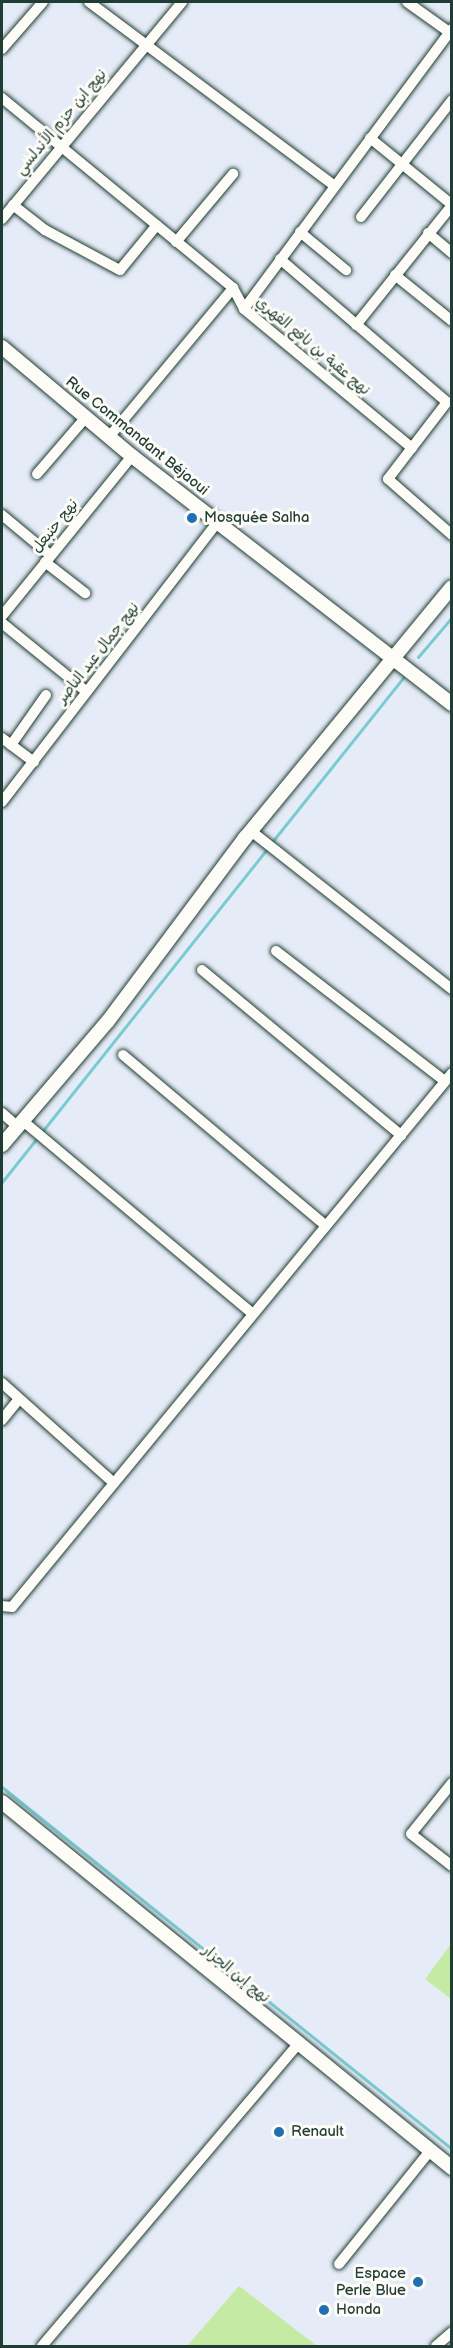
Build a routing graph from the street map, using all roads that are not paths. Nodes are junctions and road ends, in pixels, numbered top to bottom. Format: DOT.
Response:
graph roads {
  1 [pos="43,2"];
  2 [pos="89,2"];
  3 [pos="182,2"];
  4 [pos="407,2"];
  5 [pos="450,31"];
  6 [pos="146,46"];
  7 [pos="2,49"];
  8 [pos="2,98"];
  9 [pos="452,100"];
  10 [pos="370,138"];
  11 [pos="63,147"];
  12 [pos="401,164"];
  13 [pos="233,174"];
  14 [pos="335,186"];
  15 [pos="451,204"];
  16 [pos="13,205"];
  17 [pos="360,217"];
  18 [pos="2,219"];
  19 [pos="157,225"];
  20 [pos="300,232"];
  21 [pos="428,233"];
  22 [pos="176,242"];
  23 [pos="452,253"];
  24 [pos="280,259"];
  25 [pos="346,270"];
  26 [pos="395,275"];
  27 [pos="233,288"];
  28 [pos="244,309"];
  29 [pos="452,321"];
  30 [pos="356,325"];
  31 [pos="4,353"];
  32 [pos="86,417"];
  33 [pos="109,437"];
  34 [pos="412,448"];
  35 [pos="132,456"];
  36 [pos="37,474"];
  37 [pos="2,515"];
  38 [pos="218,522"];
  39 [pos="452,536"];
  40 [pos="48,559"];
  41 [pos="452,586"];
  42 [pos="85,593"];
  43 [pos="2,616"];
  44 [pos="2,623"];
  45 [pos="395,657"];
  46 [pos="87,692"];
  47 [pos="46,695"];
  48 [pos="452,704"];
  49 [pos="6,742"];
  50 [pos="33,762"];
  51 [pos="2,802"];
  52 [pos="251,831"];
  53 [pos="276,951"];
  54 [pos="202,970"];
  55 [pos="452,989"];
  56 [pos="123,1055"];
  57 [pos="448,1077"];
  58 [pos="2,1113"];
  59 [pos="21,1124"];
  60 [pos="401,1135"];
  61 [pos="2,1145"];
  62 [pos="326,1226"];
  63 [pos="253,1314"];
  64 [pos="2,1383"];
  65 [pos="19,1399"];
  66 [pos="2,1420"];
  67 [pos="114,1483"];
  68 [pos="2,1606"];
  69 [pos="452,1783"];
  70 [pos="2,1802"];
  71 [pos="452,1866"];
  72 [pos="297,2045"];
  73 [pos="430,2151"];
  74 [pos="452,2168"];
  75 [pos="339,2264"];
  76 [pos="452,2332"];
  77 [pos="42,2346"];
  78 [pos="436,2346"];
  1 -- 7 [label="street"];
  2 -- 6 [label="street"];
  3 -- 6 [label="street, نهج ابن حزم الأندلسي"];
  4 -- 5 [label="street"];
  5 -- 10 [label="street"];
  6 -- 11 [label="street, نهج ابن حزم الأندلسي"];
  6 -- 14 [label="street"];
  8 -- 11 [label="street, نهج عقبة بن نافع الفهري"];
  9 -- 12 [label="street"];
  10 -- 12 [label="street"];
  10 -- 14 [label="street"];
  11 -- 16 [label="street, نهج ابن حزم الأندلسي"];
  11 -- 19 [label="street, نهج عقبة بن نافع الفهري"];
  12 -- 15 [label="street"];
  12 -- 17 [label="street"];
  13 -- 22 [label="street"];
  14 -- 20 [label="street"];
  15 -- 21 [label="street"];
  16 -- 18 [label="street, نهج ابن حزم الأندلسي"];
  16 -- 19 [label="street"];
  19 -- 22 [label="street, نهج عقبة بن نافع الفهري"];
  20 -- 24 [label="street"];
  20 -- 25 [label="street"];
  21 -- 23 [label="street"];
  21 -- 26 [label="street"];
  22 -- 27 [label="street, نهج عقبة بن نافع الفهري"];
  24 -- 28 [label="street"];
  24 -- 30 [label="street"];
  26 -- 29 [label="street"];
  26 -- 30 [label="street"];
  27 -- 28 [label="street, نهج عقبة بن نافع الفهري"];
  27 -- 33 [label="street"];
  28 -- 34 [label="street, نهج عقبة بن نافع الفهري"];
  30 -- 34 [label="street"];
  31 -- 32 [label="street, Rue Commandant Béjaoui"];
  32 -- 33 [label="street, Rue Commandant Béjaoui"];
  32 -- 36 [label="street"];
  33 -- 35 [label="street, Rue Commandant Béjaoui"];
  34 -- 39 [label="street"];
  35 -- 38 [label="street, Rue Commandant Béjaoui"];
  35 -- 40 [label="street, نهج حنبعل"];
  37 -- 40 [label="street"];
  38 -- 45 [label="street, Rue Commandant Béjaoui"];
  38 -- 46 [label="street, نهج جمال عبد الناصر"];
  40 -- 42 [label="street"];
  40 -- 43 [label="street, نهج حنبعل"];
  41 -- 45 [label="street"];
  44 -- 46 [label="street"];
  45 -- 48 [label="street, Rue Commandant Béjaoui"];
  45 -- 52 [label="street"];
  46 -- 50 [label="street, نهج جمال عبد الناصر"];
  47 -- 49 [label="street"];
  49 -- 50 [label="street"];
  50 -- 51 [label="street, نهج جمال عبد الناصر"];
  52 -- 55 [label="street"];
  52 -- 59 [label="street"];
  53 -- 57 [label="street"];
  54 -- 60 [label="street"];
  56 -- 62 [label="street"];
  57 -- 60 [label="street"];
  58 -- 59 [label="street"];
  59 -- 61 [label="street"];
  59 -- 63 [label="street"];
  60 -- 62 [label="street"];
  62 -- 63 [label="street"];
  63 -- 67 [label="street"];
  64 -- 65 [label="street"];
  65 -- 66 [label="street"];
  65 -- 67 [label="street"];
  67 -- 68 [label="street"];
  69 -- 71 [label="street"];
  70 -- 72 [label="street, نهج إبن الجزار"];
  72 -- 73 [label="street, نهج إبن الجزار"];
  72 -- 77 [label="street"];
  73 -- 74 [label="street, نهج إبن الجزار"];
  73 -- 75 [label="street"];
  76 -- 78 [label="street"];
}
